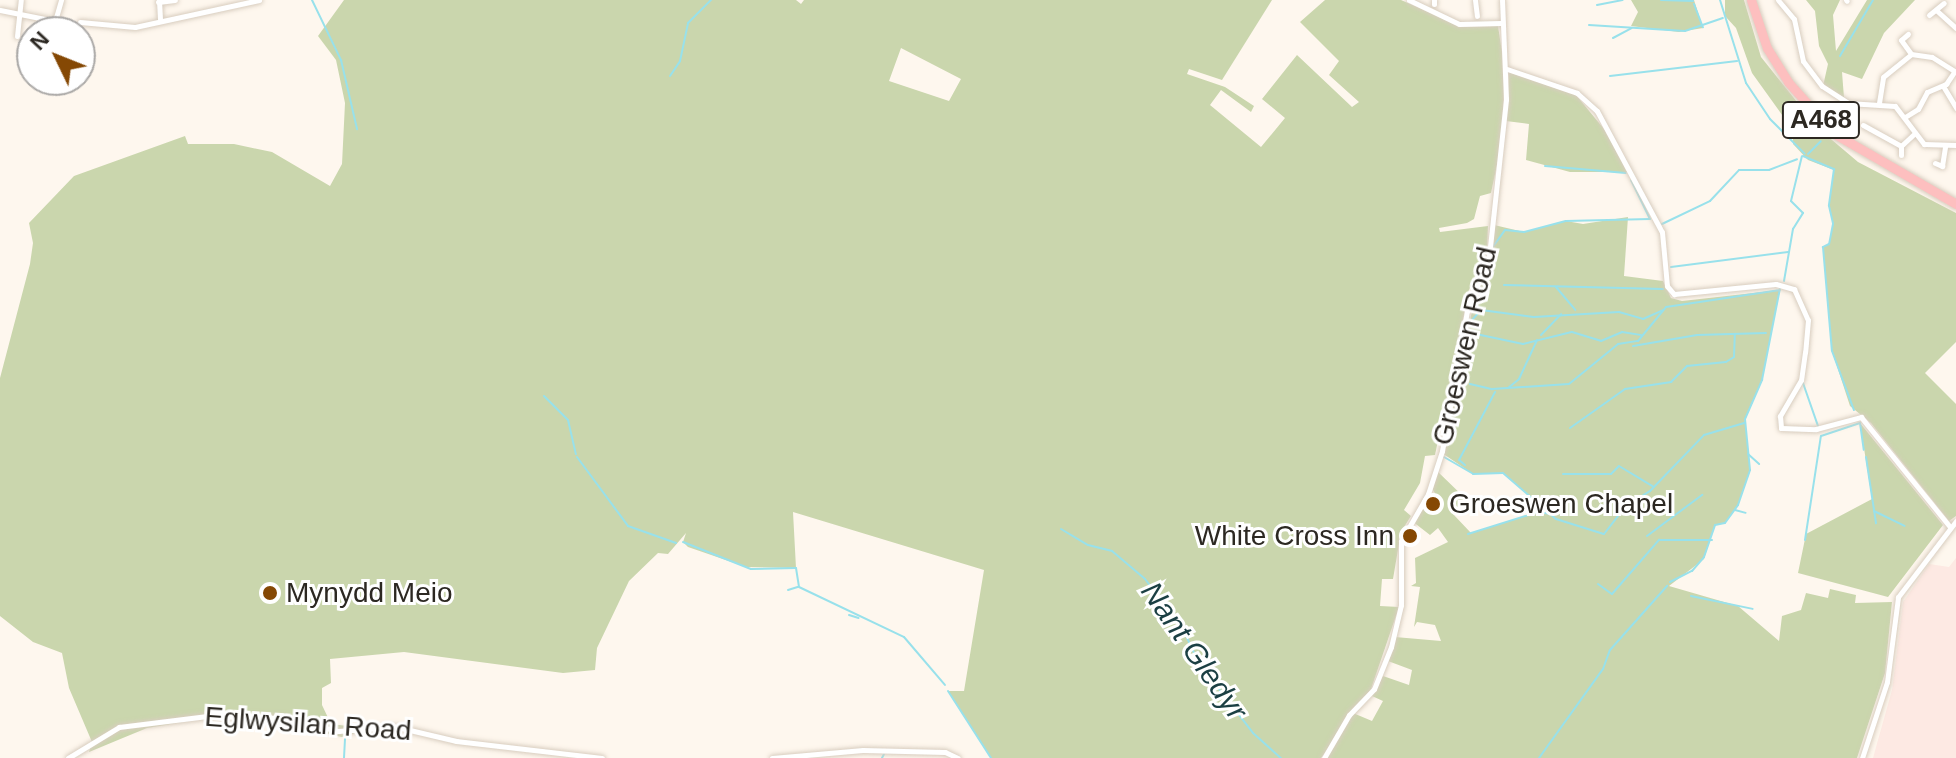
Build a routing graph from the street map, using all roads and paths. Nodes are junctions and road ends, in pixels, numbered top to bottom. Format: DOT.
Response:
graph roads {
  1 [pos="175,0"];
  2 [pos="259,0"];
  3 [pos="1409,0"];
  4 [pos="1475,0"];
  5 [pos="1502,0"];
  6 [pos="1751,0"];
  7 [pos="1778,0"];
  8 [pos="158,1"];
  9 [pos="1944,3"];
  10 [pos="1936,10"];
  11 [pos="1929,15"];
  12 [pos="1477,16"];
  13 [pos="160,19"];
  14 [pos="96,23"];
  15 [pos="1501,23"];
  16 [pos="1956,28"];
  17 [pos="1908,34"];
  18 [pos="1911,54"];
  19 [pos="1507,69"];
  20 [pos="1955,72"];
  21 [pos="1943,86"];
  22 [pos="1848,103"];
  23 [pos="1879,103"];
  24 [pos="1956,108"];
  25 [pos="1845,111"];
  26 [pos="1905,117"];
  27 [pos="1873,120"];
  28 [pos="1914,134"];
  29 [pos="1956,145"];
  30 [pos="1901,146"];
  31 [pos="1945,146"];
  32 [pos="1901,155"];
  33 [pos="1935,163"];
  34 [pos="1956,204"];
  35 [pos="1956,521"];
  36 [pos="1950,527"];
  37 [pos="68,758"];
  38 [pos="602,758"];
  39 [pos="772,758"];
  40 [pos="958,758"];
  41 [pos="1324,758"];
  42 [pos="1862,758"];
  1 -- 8 [label="street"];
  2 -- 13 [label="street"];
  3 -- 15 [label="street"];
  4 -- 12 [label="street"];
  5 -- 15 [label="street, Groeswen Road"];
  6 -- 34 [label="main road, A468"];
  7 -- 22 [label="street"];
  8 -- 13 [label="street"];
  9 -- 10 [label="street"];
  10 -- 11 [label="street"];
  10 -- 16 [label="street"];
  13 -- 14 [label="street"];
  15 -- 19 [label="street, Groeswen Road"];
  17 -- 18 [label="street"];
  18 -- 20 [label="street"];
  18 -- 23 [label="street"];
  19 -- 36 [label="street"];
  19 -- 41 [label="street, Groeswen Road"];
  20 -- 21 [label="street"];
  21 -- 24 [label="street"];
  21 -- 26 [label="street"];
  22 -- 23 [label="street"];
  22 -- 25 [label="street"];
  23 -- 26 [label="street"];
  26 -- 28 [label="street"];
  27 -- 30 [label="street"];
  28 -- 30 [label="street"];
  28 -- 31 [label="street"];
  29 -- 31 [label="street"];
  30 -- 32 [label="street"];
  31 -- 33 [label="street"];
  35 -- 36 [label="street"];
  36 -- 42 [label="street"];
  37 -- 38 [label="street, Eglwysilan Road"];
  39 -- 40 [label="street"];
}
